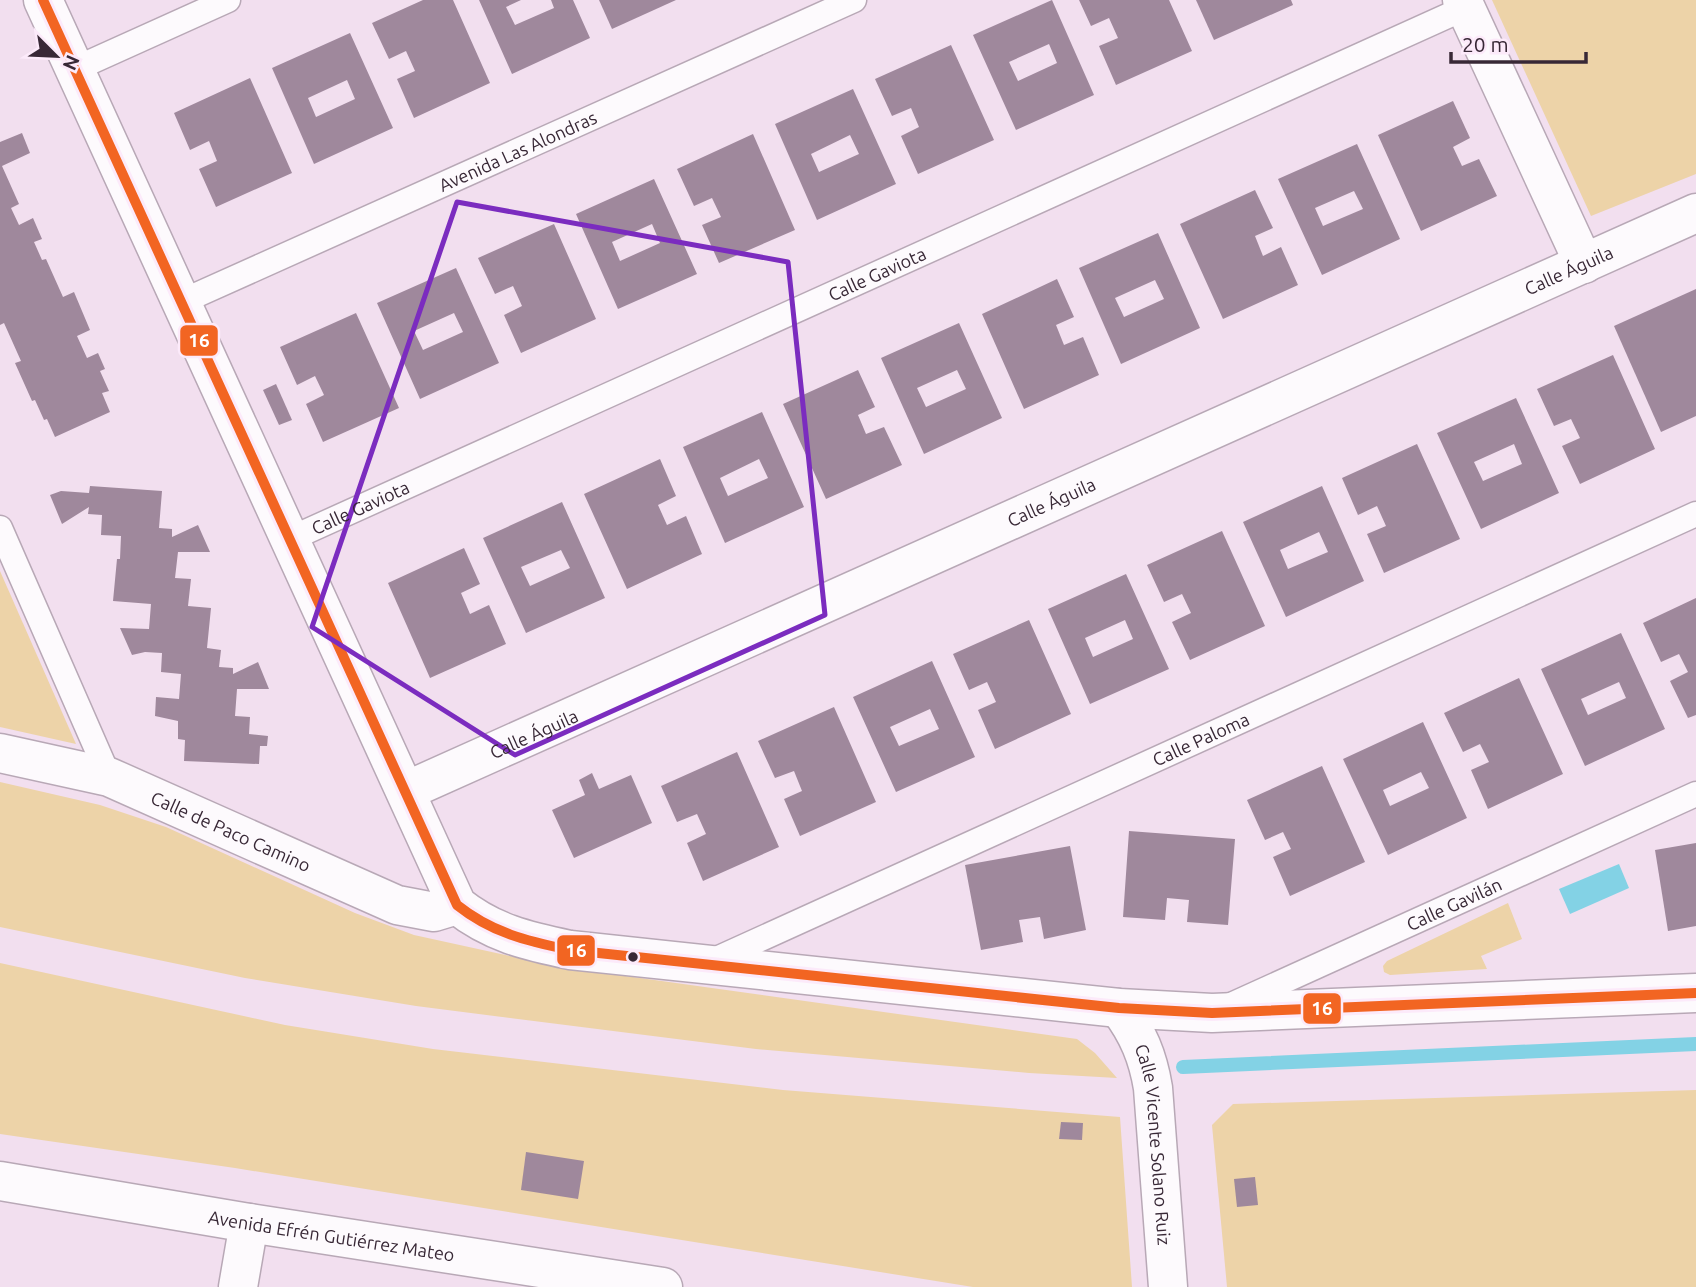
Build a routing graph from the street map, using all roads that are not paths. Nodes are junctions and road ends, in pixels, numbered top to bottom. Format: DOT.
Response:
graph roads {
  1 [pos="43,0"];
  2 [pos="228,0"];
  3 [pos="855,0"];
  4 [pos="1464,4"];
  5 [pos="75,69"];
  6 [pos="1696,213"];
  7 [pos="1584,264"];
  8 [pos="181,302"];
  9 [pos="1696,514"];
  10 [pos="0,528"];
  11 [pos="290,539"];
  12 [pos="0,753"];
  13 [pos="109,777"];
  14 [pos="406,791"];
  15 [pos="1696,794"];
  16 [pos="457,905"];
  17 [pos="706,963"];
  18 [pos="1696,993"];
  19 [pos="1119,1008"];
  20 [pos="1212,1013"];
  21 [pos="0,1181"];
  22 [pos="248,1223"];
  23 [pos="238,1287"];
  24 [pos="663,1287"];
  25 [pos="1168,1287"];
  1 -- 5 [label="street"];
  2 -- 5 [label="lane"];
  3 -- 8 [label="lane, Avenida Las Alondras"];
  4 -- 7 [label="street"];
  4 -- 11 [label="lane, Calle Gaviota"];
  5 -- 8 [label="street"];
  6 -- 7 [label="street, Calle Águila"];
  7 -- 14 [label="street, Calle Águila"];
  8 -- 11 [label="street"];
  9 -- 17 [label="lane, Calle Paloma"];
  10 -- 13 [label="lane"];
  11 -- 14 [label="street"];
  12 -- 13 [label="street, Calle de Paco Camino"];
  13 -- 16 [label="street, Calle de Paco Camino"];
  14 -- 16 [label="street"];
  15 -- 20 [label="lane, Calle Gavilán"];
  16 -- 17 [label="street"];
  17 -- 19 [label="street"];
  18 -- 20 [label="street"];
  19 -- 20 [label="street"];
  19 -- 25 [label="street, Calle Vicente Solano Ruiz"];
  21 -- 22 [label="street, Avenida Efrén Gutiérrez Mateo"];
  22 -- 23 [label="street"];
  22 -- 24 [label="street, Avenida Efrén Gutiérrez Mateo"];
}
